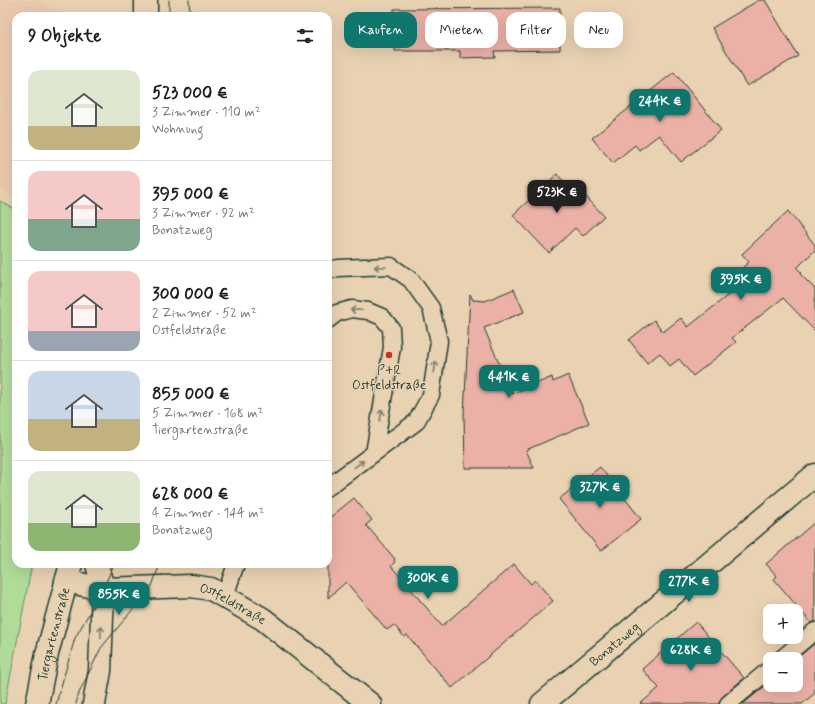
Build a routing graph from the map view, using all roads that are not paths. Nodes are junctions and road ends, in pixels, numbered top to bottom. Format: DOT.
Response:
graph roads {
  1 [pos="146,0"];
  2 [pos="146,12"];
  3 [pos="332,270"];
  4 [pos="332,316"];
  5 [pos="374,453"];
  6 [pos="815,475"];
  7 [pos="332,484"];
  8 [pos="98,568"];
  9 [pos="235,568"];
  10 [pos="69,572"];
  11 [pos="103,589"];
  12 [pos="225,596"];
  13 [pos="815,631"];
  14 [pos="790,652"];
  15 [pos="763,675"];
  16 [pos="37,704"];
  17 [pos="94,704"];
  18 [pos="370,704"];
  19 [pos="542,704"];
  20 [pos="728,704"];
  1 -- 2 [label="street"];
  5 -- 3 [label="lane, one-way"];
  5 -- 4 [label="lane, one-way"];
  7 -- 5 [label="lane, one-way"];
  6 -- 19 [label="street, Bonatzweg"];
  8 -- 11 [label="street"];
  9 -- 12 [label="lane"];
  10 -- 11 [label="street, Ostfeldstraße"];
  10 -- 16 [label="street, Tiergartenstraße"];
  11 -- 12 [label="street, Ostfeldstraße"];
  17 -- 11 [label="street, one-way"];
  12 -- 18 [label="street, Ostfeldstraße"];
  13 -- 14 [label="lane"];
  15 -- 20 [label="lane"];
}
